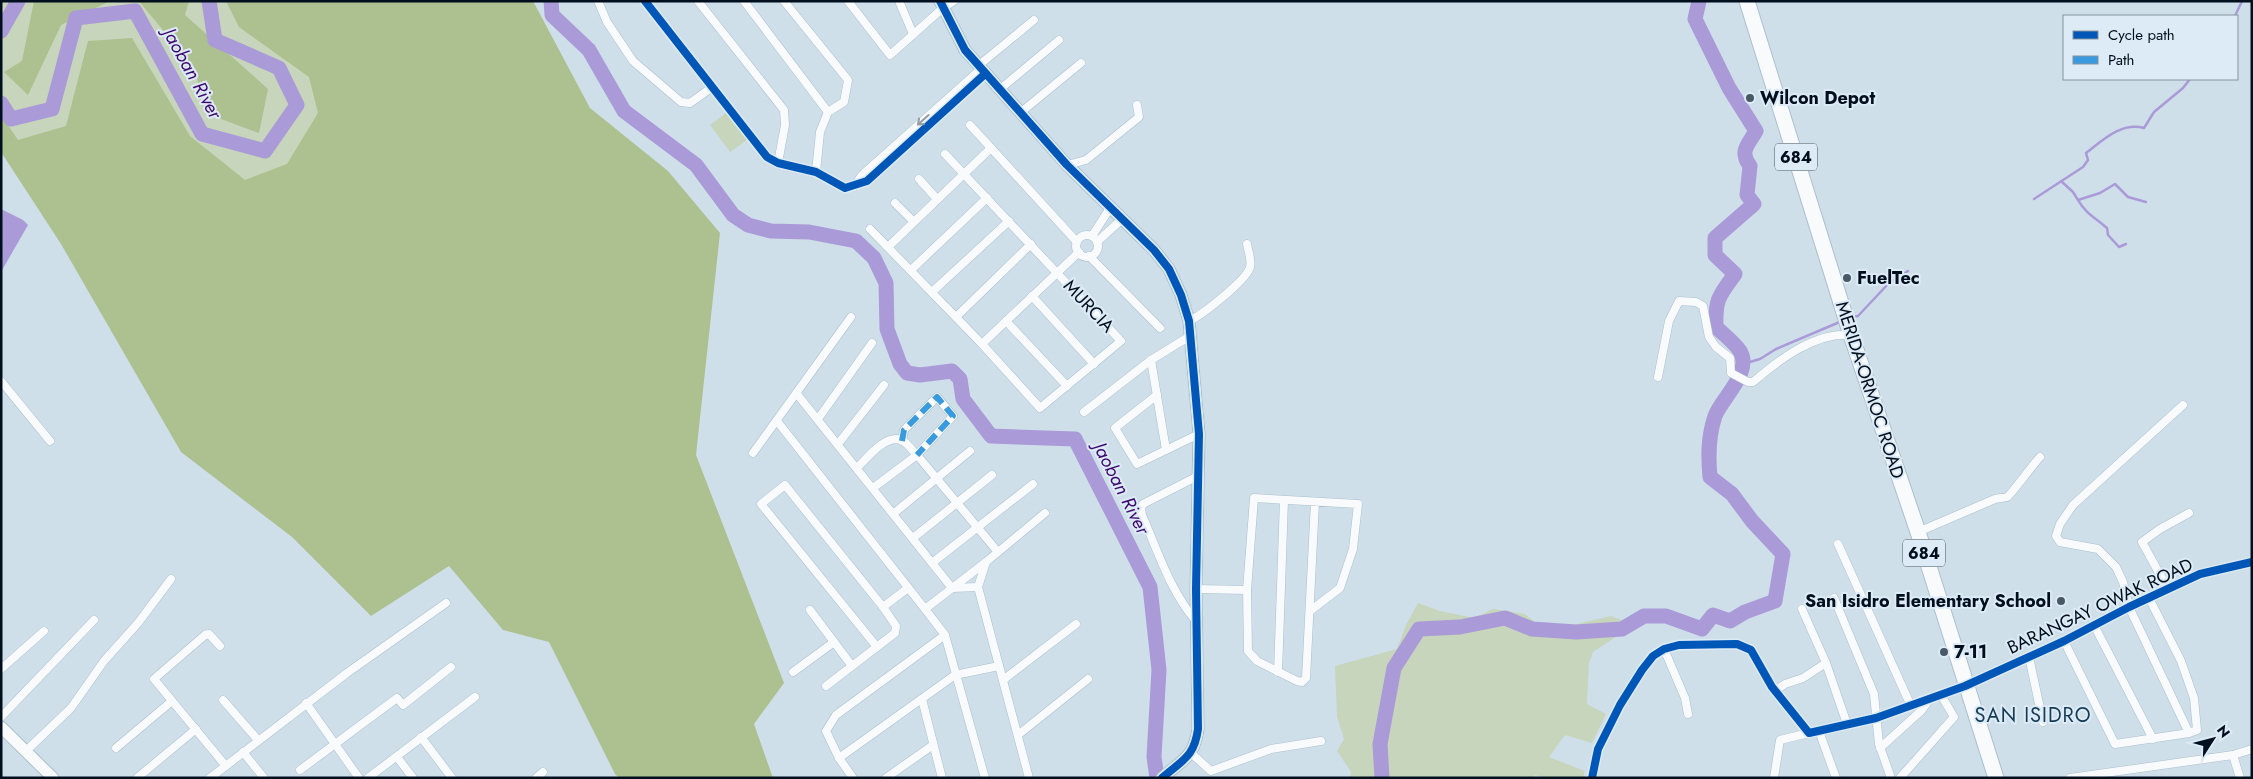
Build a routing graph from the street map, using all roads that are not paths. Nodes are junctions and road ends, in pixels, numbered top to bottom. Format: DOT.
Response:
graph roads {
  1 [pos="598,1"];
  2 [pos="645,1"];
  3 [pos="698,1"];
  4 [pos="744,1"];
  5 [pos="784,1"];
  6 [pos="848,1"];
  7 [pos="899,1"];
  8 [pos="954,1"];
  9 [pos="1747,1"];
  10 [pos="941,5"];
  11 [pos="1034,20"];
  12 [pos="913,34"];
  13 [pos="1059,40"];
  14 [pos="1081,63"];
  15 [pos="981,69"];
  16 [pos="711,88"];
  17 [pos="999,90"];
  18 [pos="1137,105"];
  19 [pos="828,112"];
  20 [pos="1020,113"];
  21 [pos="970,125"];
  22 [pos="991,148"];
  23 [pos="945,154"];
  24 [pos="778,163"];
  25 [pos="1067,165"];
  26 [pos="816,172"];
  27 [pos="964,173"];
  28 [pos="919,179"];
  29 [pos="987,198"];
  30 [pos="937,200"];
  31 [pos="895,203"];
  32 [pos="1110,208"];
  33 [pos="1122,219"];
  34 [pos="1009,221"];
  35 [pos="914,222"];
  36 [pos="870,229"];
  37 [pos="1094,239"];
  38 [pos="1077,242"];
  39 [pos="1031,244"];
  40 [pos="1247,244"];
  41 [pos="888,247"];
  42 [pos="1079,252"];
  43 [pos="1089,256"];
  44 [pos="911,270"];
  45 [pos="1057,272"];
  46 [pos="932,292"];
  47 [pos="1032,296"];
  48 [pos="851,317"];
  49 [pos="956,317"];
  50 [pos="1189,320"];
  51 [pos="1006,321"];
  52 [pos="1160,328"];
  53 [pos="1850,332"];
  54 [pos="1190,336"];
  55 [pos="872,343"];
  56 [pos="982,344"];
  57 [pos="1151,360"];
  58 [pos="1094,364"];
  59 [pos="1658,377"];
  60 [pos="1,380"];
  61 [pos="884,385"];
  62 [pos="1068,386"];
  63 [pos="797,394"];
  64 [pos="1157,395"];
  65 [pos="2183,405"];
  66 [pos="1084,412"];
  67 [pos="818,419"];
  68 [pos="777,421"];
  69 [pos="1199,434"];
  70 [pos="50,441"];
  71 [pos="902,441"];
  72 [pos="838,444"];
  73 [pos="1166,450"];
  74 [pos="970,451"];
  75 [pos="753,453"];
  76 [pos="918,455"];
  77 [pos="2040,457"];
  78 [pos="857,468"];
  79 [pos="992,475"];
  80 [pos="1198,476"];
  81 [pos="936,477"];
  82 [pos="1033,484"];
  83 [pos="873,488"];
  84 [pos="1284,500"];
  85 [pos="1315,502"];
  86 [pos="957,503"];
  87 [pos="2188,513"];
  88 [pos="893,514"];
  89 [pos="1045,514"];
  90 [pos="978,528"];
  91 [pos="1918,532"];
  92 [pos="913,538"];
  93 [pos="1838,544"];
  94 [pos="998,552"];
  95 [pos="986,562"];
  96 [pos="2252,562"];
  97 [pos="932,563"];
  98 [pos="171,579"];
  99 [pos="978,587"];
  100 [pos="908,588"];
  101 [pos="952,588"];
  102 [pos="1196,589"];
  103 [pos="2168,589"];
  104 [pos="1247,590"];
  105 [pos="1834,598"];
  106 [pos="2149,598"];
  107 [pos="446,603"];
  108 [pos="884,607"];
  109 [pos="2129,607"];
  110 [pos="925,609"];
  111 [pos="1802,609"];
  112 [pos="810,610"];
  113 [pos="1310,611"];
  114 [pos="94,620"];
  115 [pos="1196,621"];
  116 [pos="1076,624"];
  117 [pos="2095,627"];
  118 [pos="44,631"];
  119 [pos="945,634"];
  120 [pos="2064,641"];
  121 [pos="834,642"];
  122 [pos="220,646"];
  123 [pos="877,647"];
  124 [pos="1664,649"];
  125 [pos="2029,657"];
  126 [pos="1826,663"];
  127 [pos="852,666"];
  128 [pos="999,666"];
  129 [pos="451,667"];
  130 [pos="1,669"];
  131 [pos="793,672"];
  132 [pos="1278,672"];
  133 [pos="955,675"];
  134 [pos="1088,679"];
  135 [pos="1003,680"];
  136 [pos="826,686"];
  137 [pos="1965,686"];
  138 [pos="1775,691"];
  139 [pos="1941,695"];
  140 [pos="475,697"];
  141 [pos="922,699"];
  142 [pos="223,700"];
  143 [pos="1929,700"];
  144 [pos="172,701"];
  145 [pos="306,703"];
  146 [pos="1911,706"];
  147 [pos="1688,714"];
  148 [pos="1,718"];
  149 [pos="1876,718"];
  150 [pos="2043,722"];
  151 [pos="1847,724"];
  152 [pos="1,727"];
  153 [pos="196,729"];
  154 [pos="1819,731"];
  155 [pos="1809,733"];
  156 [pos="2189,733"];
  157 [pos="1018,735"];
  158 [pos="422,737"];
  159 [pos="2153,739"];
  160 [pos="258,740"];
  161 [pos="1322,741"];
  162 [pos="336,743"];
  163 [pos="933,745"];
  164 [pos="116,748"];
  165 [pos="1880,748"];
  166 [pos="2252,749"];
  167 [pos="26,751"];
  168 [pos="243,752"];
  169 [pos="1191,754"];
  170 [pos="2233,755"];
  171 [pos="397,757"];
  172 [pos="839,758"];
  173 [pos="225,765"];
  174 [pos="300,770"];
  175 [pos="543,772"];
  176 [pos="1214,774"];
  177 [pos="372,777"];
  178 [pos="1163,777"];
  179 [pos="54,778"];
  180 [pos="137,778"];
  181 [pos="210,778"];
  182 [pos="264,778"];
  183 [pos="359,778"];
  184 [pos="413,778"];
  185 [pos="452,778"];
  186 [pos="536,778"];
  187 [pos="853,778"];
  188 [pos="886,778"];
  189 [pos="942,778"];
  190 [pos="985,778"];
  191 [pos="1029,778"];
  192 [pos="1592,778"];
  193 [pos="1774,778"];
  194 [pos="1836,778"];
  195 [pos="1891,778"];
  196 [pos="1900,778"];
  197 [pos="1996,778"];
  198 [pos="2070,778"];
  199 [pos="2240,778"];
  1 -- 16 [label="street"];
  2 -- 16 [label="street"];
  3 -- 24 [label="street"];
  4 -- 19 [label="street"];
  5 -- 19 [label="street"];
  6 -- 12 [label="street"];
  7 -- 12 [label="street"];
  8 -- 10 [label="street"];
  9 -- 53 [label="highway, MERIDA-ORMOC ROAD / 684"];
  10 -- 12 [label="street"];
  10 -- 15 [label="street"];
  11 -- 15 [label="street"];
  13 -- 17 [label="street"];
  14 -- 20 [label="street"];
  15 -- 17 [label="street"];
  15 -- 26 [label="street"];
  16 -- 24 [label="street"];
  17 -- 20 [label="street"];
  18 -- 25 [label="street"];
  19 -- 26 [label="street"];
  20 -- 25 [label="street"];
  21 -- 22 [label="street"];
  22 -- 27 [label="street"];
  22 -- 38 [label="street"];
  23 -- 27 [label="street, MURCIA"];
  24 -- 26 [label="street"];
  25 -- 32 [label="street"];
  27 -- 29 [label="street, MURCIA"];
  27 -- 30 [label="street"];
  28 -- 30 [label="street"];
  29 -- 34 [label="street, MURCIA"];
  29 -- 44 [label="street"];
  30 -- 35 [label="street"];
  31 -- 35 [label="street"];
  32 -- 33 [label="street"];
  32 -- 37 [label="street"];
  33 -- 37 [label="street"];
  33 -- 50 [label="street"];
  34 -- 39 [label="street, MURCIA"];
  34 -- 46 [label="street"];
  35 -- 41 [label="street"];
  36 -- 41 [label="street"];
  37 -- 38 [label="street"];
  37 -- 43 [label="street"];
  38 -- 42 [label="street"];
  39 -- 45 [label="street, MURCIA"];
  39 -- 49 [label="street"];
  40 -- 50 [label="street"];
  41 -- 44 [label="street"];
  42 -- 43 [label="street"];
  42 -- 45 [label="street"];
  43 -- 52 [label="street"];
  44 -- 46 [label="street"];
  45 -- 47 [label="street"];
  45 -- 58 [label="street, MURCIA"];
  46 -- 49 [label="street"];
  47 -- 51 [label="street"];
  47 -- 58 [label="street"];
  48 -- 63 [label="street"];
  49 -- 56 [label="street"];
  50 -- 54 [label="street"];
  51 -- 56 [label="street"];
  51 -- 62 [label="street"];
  53 -- 59 [label="street"];
  53 -- 91 [label="highway, MERIDA-ORMOC ROAD / 684"];
  54 -- 57 [label="street"];
  54 -- 69 [label="street"];
  55 -- 67 [label="street"];
  56 -- 62 [label="street"];
  57 -- 64 [label="street"];
  57 -- 66 [label="street"];
  58 -- 62 [label="street"];
  60 -- 70 [label="street"];
  61 -- 72 [label="street"];
  63 -- 67 [label="street"];
  63 -- 68 [label="street"];
  64 -- 73 [label="street"];
  64 -- 73 [label="street"];
  65 -- 109 [label="street"];
  67 -- 72 [label="street"];
  68 -- 75 [label="street"];
  68 -- 100 [label="street"];
  69 -- 73 [label="street"];
  69 -- 80 [label="street"];
  71 -- 76 [label="street"];
  71 -- 76 [label="street"];
  71 -- 78 [label="street"];
  72 -- 78 [label="street"];
  74 -- 81 [label="street"];
  76 -- 81 [label="street"];
  76 -- 83 [label="street"];
  77 -- 91 [label="street"];
  78 -- 83 [label="street"];
  79 -- 86 [label="street"];
  80 -- 102 [label="street"];
  80 -- 115 [label="street"];
  81 -- 86 [label="street"];
  81 -- 88 [label="street"];
  82 -- 90 [label="street"];
  83 -- 88 [label="street"];
  84 -- 85 [label="street"];
  84 -- 104 [label="street"];
  84 -- 132 [label="street"];
  85 -- 113 [label="street"];
  85 -- 113 [label="street"];
  86 -- 90 [label="street"];
  86 -- 92 [label="street"];
  87 -- 103 [label="street"];
  88 -- 92 [label="street"];
  89 -- 94 [label="street"];
  90 -- 94 [label="street"];
  90 -- 97 [label="street"];
  91 -- 137 [label="highway, MERIDA-ORMOC ROAD / 684"];
  92 -- 97 [label="street"];
  93 -- 146 [label="street"];
  94 -- 95 [label="street"];
  95 -- 99 [label="street"];
  95 -- 101 [label="street"];
  96 -- 103 [label="street, BARANGAY OWAK ROAD"];
  97 -- 101 [label="street"];
  98 -- 167 [label="street"];
  99 -- 101 [label="street"];
  99 -- 128 [label="street"];
  100 -- 108 [label="street"];
  100 -- 110 [label="street"];
  101 -- 110 [label="street"];
  102 -- 104 [label="street"];
  102 -- 115 [label="street"];
  103 -- 106 [label="street, BARANGAY OWAK ROAD"];
  104 -- 132 [label="street"];
  105 -- 149 [label="street"];
  106 -- 109 [label="street, BARANGAY OWAK ROAD"];
  106 -- 156 [label="street"];
  107 -- 145 [label="street"];
  108 -- 123 [label="street"];
  108 -- 123 [label="street"];
  109 -- 117 [label="street, BARANGAY OWAK ROAD"];
  109 -- 156 [label="street"];
  110 -- 119 [label="street"];
  111 -- 126 [label="street"];
  112 -- 121 [label="street"];
  113 -- 132 [label="street"];
  114 -- 148 [label="street"];
  115 -- 169 [label="street"];
  116 -- 135 [label="street"];
  117 -- 120 [label="street, BARANGAY OWAK ROAD"];
  117 -- 159 [label="street"];
  118 -- 130 [label="street"];
  119 -- 133 [label="street"];
  119 -- 172 [label="street"];
  120 -- 125 [label="street, BARANGAY OWAK ROAD"];
  120 -- 159 [label="street"];
  121 -- 127 [label="street"];
  121 -- 131 [label="street"];
  122 -- 144 [label="street"];
  123 -- 127 [label="street"];
  124 -- 138 [label="street"];
  124 -- 147 [label="street"];
  124 -- 192 [label="street"];
  125 -- 137 [label="street, BARANGAY OWAK ROAD"];
  125 -- 150 [label="street"];
  126 -- 138 [label="street"];
  126 -- 151 [label="street"];
  127 -- 136 [label="street"];
  128 -- 133 [label="street"];
  128 -- 135 [label="street"];
  129 -- 162 [label="street"];
  133 -- 141 [label="street"];
  133 -- 190 [label="street"];
  134 -- 157 [label="street"];
  135 -- 157 [label="street"];
  137 -- 139 [label="street, BARANGAY OWAK ROAD"];
  137 -- 197 [label="highway, MERIDA-ORMOC ROAD / 684"];
  138 -- 155 [label="street"];
  139 -- 143 [label="street, BARANGAY OWAK ROAD"];
  139 -- 196 [label="street"];
  140 -- 158 [label="street"];
  141 -- 163 [label="street"];
  141 -- 172 [label="street"];
  142 -- 160 [label="street"];
  143 -- 146 [label="street, BARANGAY OWAK ROAD"];
  143 -- 165 [label="street"];
  144 -- 153 [label="street"];
  144 -- 164 [label="street"];
  145 -- 160 [label="street"];
  145 -- 162 [label="street"];
  146 -- 149 [label="street, BARANGAY OWAK ROAD"];
  149 -- 151 [label="street, BARANGAY OWAK ROAD"];
  149 -- 165 [label="street"];
  151 -- 154 [label="street, BARANGAY OWAK ROAD"];
  152 -- 167 [label="street"];
  153 -- 173 [label="street"];
  153 -- 180 [label="street"];
  154 -- 155 [label="street, BARANGAY OWAK ROAD"];
  154 -- 194 [label="street"];
  155 -- 193 [label="street, BARANGAY OWAK ROAD"];
  156 -- 159 [label="street"];
  157 -- 191 [label="street"];
  158 -- 171 [label="street"];
  158 -- 185 [label="street"];
  160 -- 168 [label="street"];
  161 -- 176 [label="street"];
  162 -- 174 [label="street"];
  162 -- 183 [label="street"];
  163 -- 188 [label="street"];
  163 -- 189 [label="street"];
  165 -- 195 [label="street"];
  166 -- 170 [label="street"];
  167 -- 179 [label="street"];
  168 -- 173 [label="street"];
  168 -- 182 [label="street"];
  169 -- 176 [label="street"];
  169 -- 178 [label="street"];
  170 -- 198 [label="street"];
  170 -- 199 [label="street"];
  171 -- 177 [label="street"];
  171 -- 184 [label="street"];
  172 -- 187 [label="street"];
  173 -- 181 [label="street"];
  175 -- 186 [label="street"];
}
